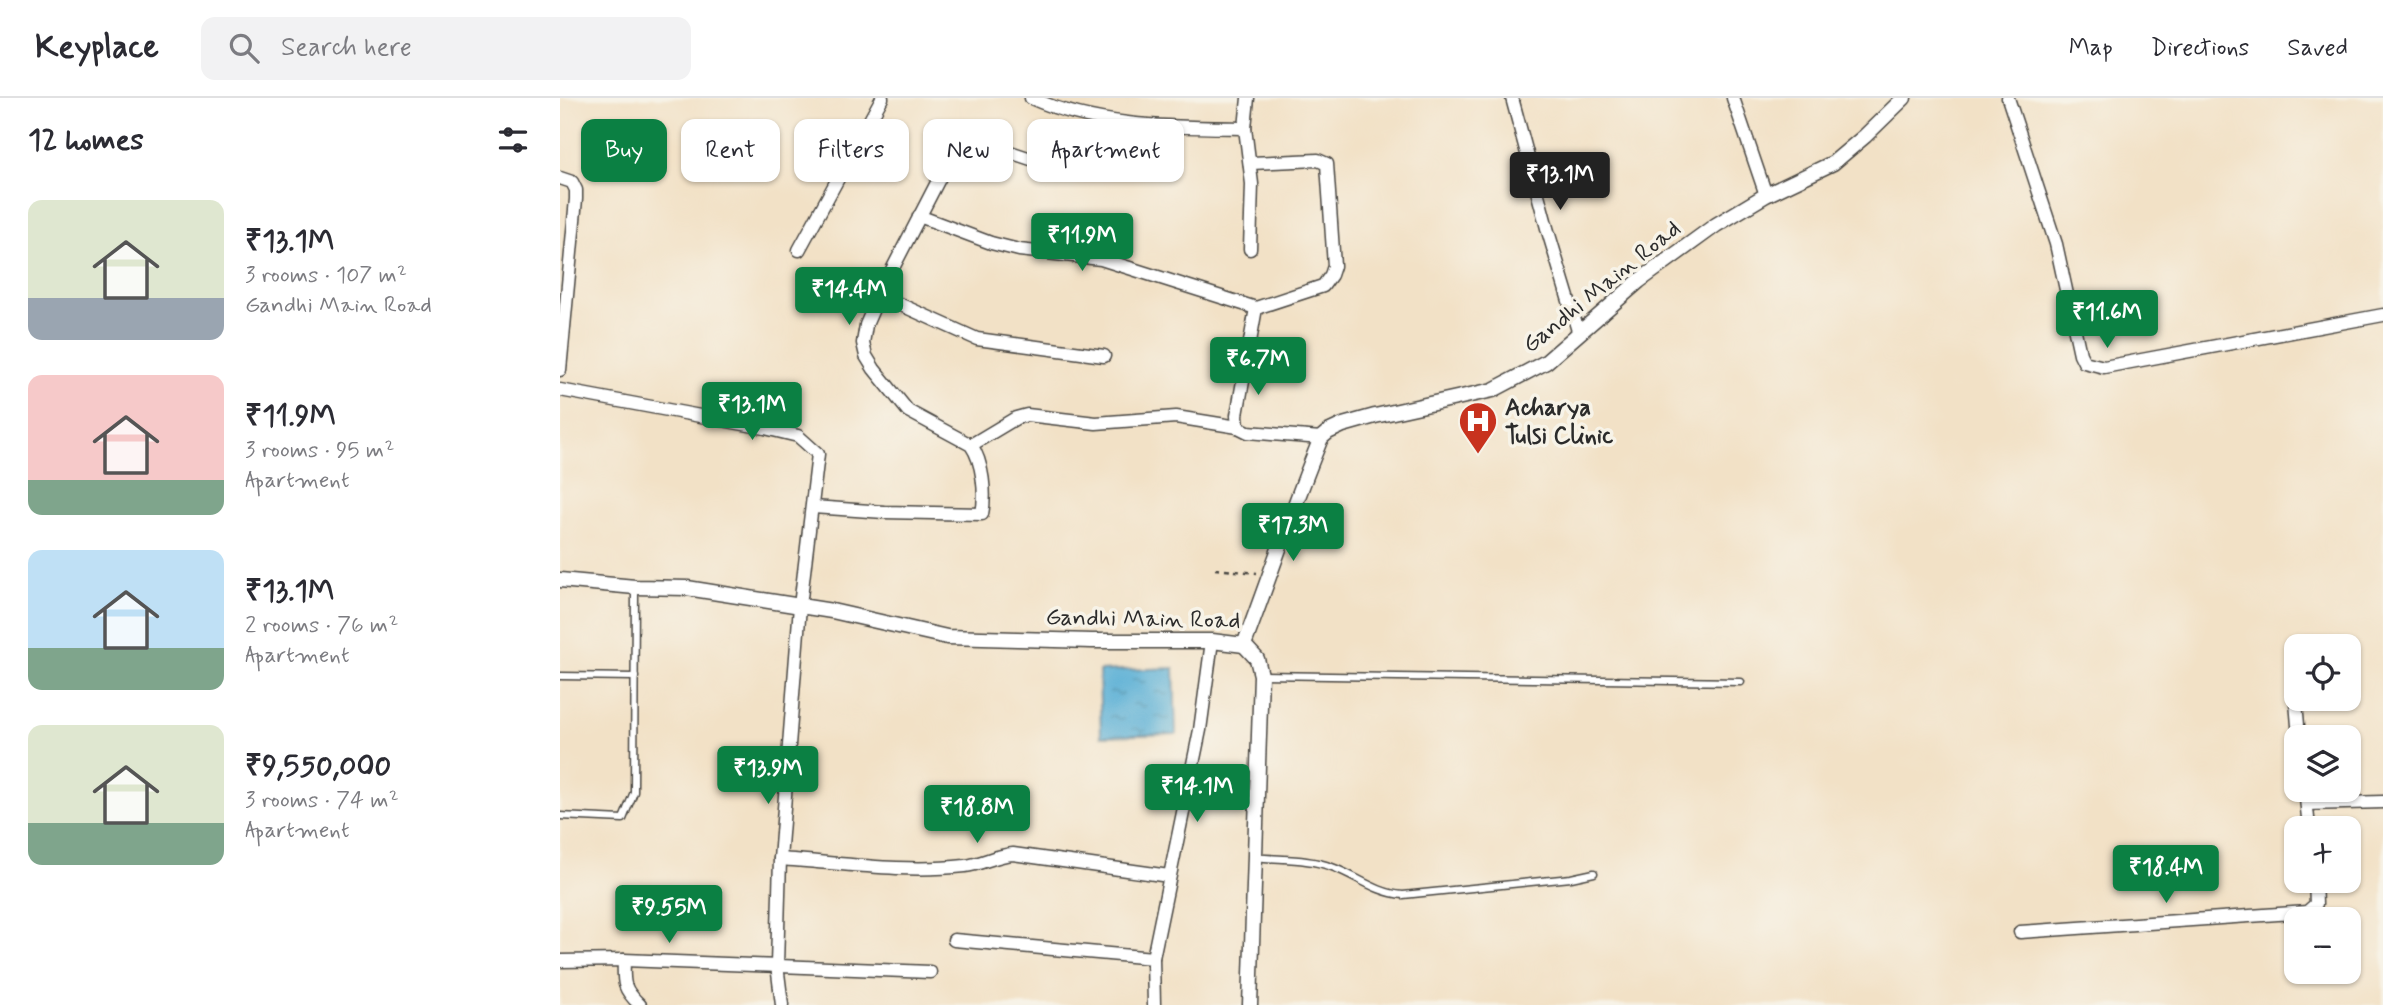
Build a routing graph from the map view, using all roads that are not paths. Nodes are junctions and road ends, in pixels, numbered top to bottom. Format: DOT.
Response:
graph roads {
  1 [pos="882,98"];
  2 [pos="1031,98"];
  3 [pos="1248,98"];
  4 [pos="1512,98"];
  5 [pos="1733,98"];
  6 [pos="1904,98"];
  7 [pos="2008,98"];
  8 [pos="1245,128"];
  9 [pos="1027,158"];
  10 [pos="1251,163"];
  11 [pos="560,178"];
  12 [pos="1766,195"];
  13 [pos="919,216"];
  14 [pos="1250,249"];
  15 [pos="799,250"];
  16 [pos="879,295"];
  17 [pos="1256,308"];
  18 [pos="2383,315"];
  19 [pos="1579,334"];
  20 [pos="1104,356"];
  21 [pos="560,370"];
  22 [pos="560,390"];
  23 [pos="1238,427"];
  24 [pos="1321,438"];
  25 [pos="971,445"];
  26 [pos="813,508"];
  27 [pos="560,580"];
  28 [pos="635,587"];
  29 [pos="800,606"];
  30 [pos="1212,641"];
  31 [pos="1244,645"];
  32 [pos="1261,675"];
  33 [pos="560,676"];
  34 [pos="635,677"];
  35 [pos="1741,682"];
  36 [pos="2383,802"];
  37 [pos="2306,804"];
  38 [pos="560,816"];
  39 [pos="2308,816"];
  40 [pos="1255,858"];
  41 [pos="780,859"];
  42 [pos="1594,873"];
  43 [pos="1169,876"];
  44 [pos="2316,893"];
  45 [pos="2020,932"];
  46 [pos="954,940"];
  47 [pos="1153,958"];
  48 [pos="624,960"];
  49 [pos="560,961"];
  50 [pos="777,965"];
  51 [pos="930,972"];
  52 [pos="640,1005"];
  53 [pos="782,1005"];
  54 [pos="1154,1005"];
  55 [pos="1250,1005"];
  1 -- 15 [label="street"];
  2 -- 8 [label="street"];
  3 -- 8 [label="street"];
  4 -- 19 [label="street"];
  5 -- 12 [label="street"];
  6 -- 12 [label="street, Gandhi Main Road"];
  7 -- 18 [label="street"];
  8 -- 10 [label="street"];
  9 -- 13 [label="street"];
  10 -- 14 [label="street"];
  10 -- 17 [label="street"];
  11 -- 21 [label="street"];
  12 -- 19 [label="street, Gandhi Main Road"];
  13 -- 16 [label="street"];
  13 -- 17 [label="street"];
  16 -- 20 [label="street"];
  16 -- 25 [label="street"];
  17 -- 23 [label="street"];
  19 -- 24 [label="street, Gandhi Main Road"];
  22 -- 26 [label="street"];
  23 -- 24 [label="street"];
  23 -- 25 [label="street"];
  24 -- 31 [label="street, Gandhi Main Road"];
  25 -- 26 [label="street"];
  26 -- 29 [label="street"];
  27 -- 28 [label="street, Gandhi Main Road"];
  28 -- 29 [label="street, Gandhi Main Road"];
  28 -- 34 [label="lane"];
  29 -- 30 [label="street, Gandhi Main Road"];
  29 -- 41 [label="street"];
  30 -- 31 [label="street, Gandhi Main Road"];
  30 -- 43 [label="street"];
  31 -- 32 [label="street"];
  32 -- 35 [label="lane"];
  32 -- 40 [label="street"];
  33 -- 34 [label="lane"];
  34 -- 38 [label="lane"];
  36 -- 37 [label="street"];
  37 -- 39 [label="street"];
  40 -- 42 [label="lane"];
  40 -- 55 [label="street"];
  41 -- 43 [label="street"];
  41 -- 50 [label="street"];
  43 -- 47 [label="street"];
  44 -- 45 [label="street"];
  46 -- 47 [label="street"];
  47 -- 54 [label="street"];
  48 -- 49 [label="street"];
  48 -- 50 [label="street"];
  48 -- 52 [label="street"];
  50 -- 51 [label="street"];
  50 -- 53 [label="street"];
}
